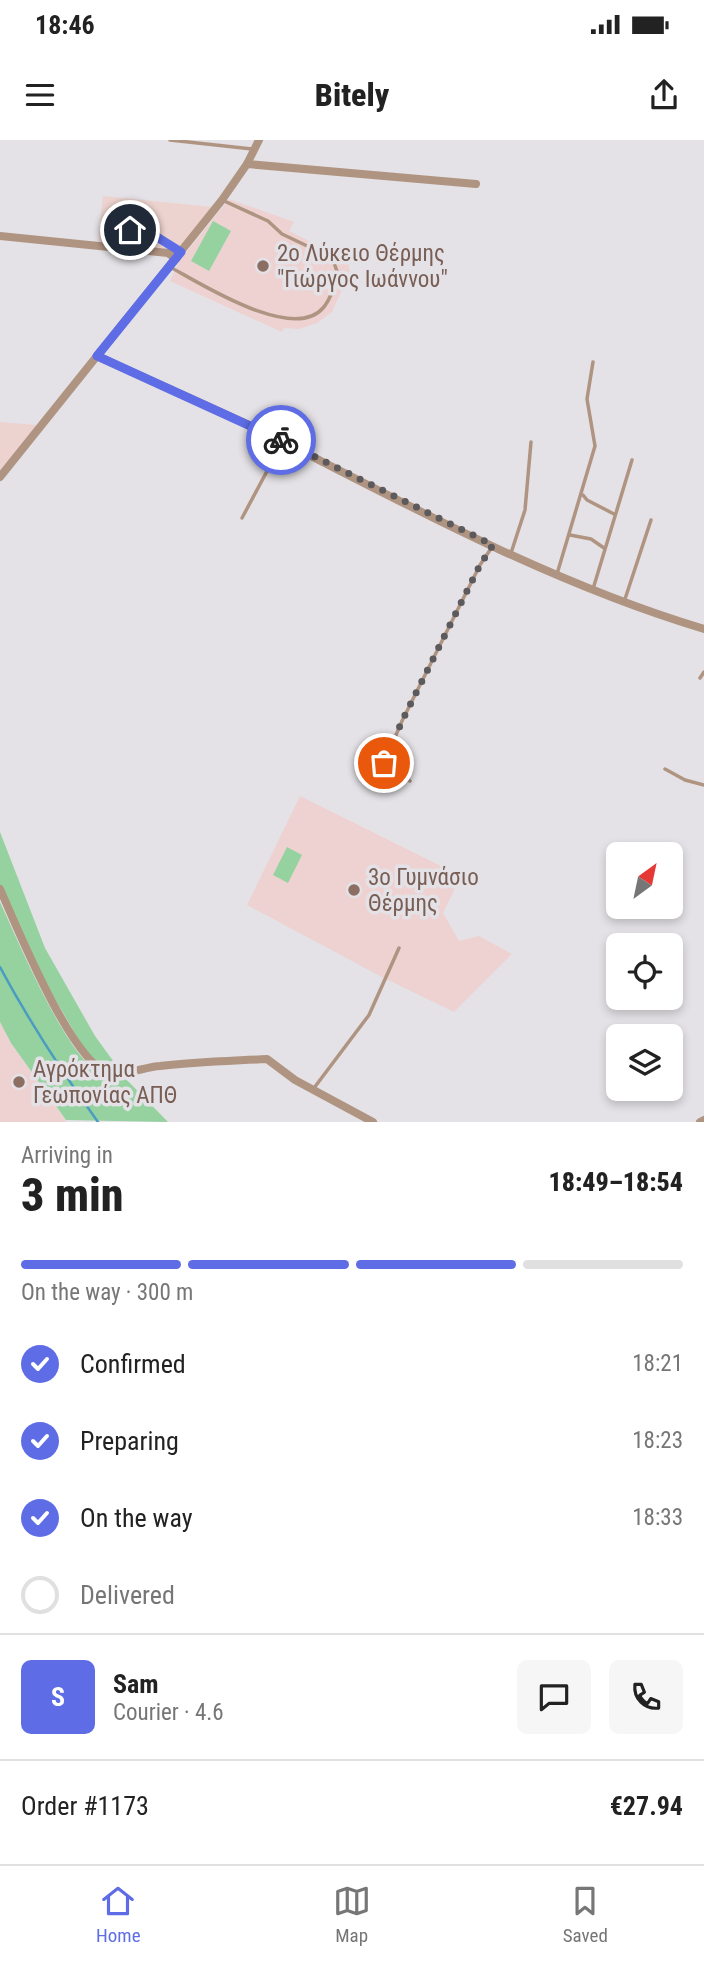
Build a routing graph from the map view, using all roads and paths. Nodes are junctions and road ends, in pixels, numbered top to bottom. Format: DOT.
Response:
graph roads {
  1 [pos="170,140"];
  2 [pos="259,140"];
  3 [pos="254,150"];
  4 [pos="247,164"];
  5 [pos="476,184"];
  6 [pos="222,200"];
  7 [pos="130,230"];
  8 [pos="0,236"];
  9 [pos="178,255"];
  10 [pos="170,267"];
  11 [pos="97,356"];
  12 [pos="593,362"];
  13 [pos="283,441"];
  14 [pos="531,442"];
  15 [pos="632,460"];
  16 [pos="0,477"];
  17 [pos="583,493"];
  18 [pos="615,514"];
  19 [pos="243,518"];
  20 [pos="650,520"];
  21 [pos="570,535"];
  22 [pos="493,545"];
  23 [pos="604,548"];
  24 [pos="511,553"];
  25 [pos="557,574"];
  26 [pos="593,589"];
  27 [pos="624,601"];
  28 [pos="704,628"];
  29 [pos="704,672"];
  30 [pos="700,678"];
  31 [pos="384,763"];
  32 [pos="665,769"];
  33 [pos="361,773"];
  34 [pos="410,780"];
  35 [pos="704,785"];
  36 [pos="0,889"];
  37 [pos="398,948"];
  38 [pos="312,1090"];
  39 [pos="373,1122"];
  1 -- 3 [label="lane"];
  2 -- 3 [label="street"];
  3 -- 4 [label="street"];
  4 -- 5 [label="street"];
  4 -- 6 [label="street"];
  6 -- 9 [label="street"];
  6 -- 10 [label="lane"];
  7 -- 9 [label="lane"];
  8 -- 9 [label="street"];
  9 -- 10 [label="street"];
  10 -- 11 [label="street"];
  11 -- 13 [label="street"];
  11 -- 16 [label="street"];
  12 -- 17 [label="lane"];
  13 -- 19 [label="lane"];
  13 -- 22 [label="street"];
  14 -- 24 [label="lane"];
  15 -- 18 [label="lane"];
  17 -- 18 [label="lane"];
  17 -- 21 [label="lane"];
  18 -- 23 [label="lane"];
  20 -- 27 [label="lane"];
  21 -- 23 [label="lane"];
  21 -- 25 [label="lane"];
  22 -- 24 [label="street"];
  22 -- 31 [label="lane"];
  23 -- 26 [label="lane"];
  24 -- 25 [label="street"];
  25 -- 26 [label="street"];
  26 -- 27 [label="street"];
  27 -- 28 [label="street"];
  29 -- 30 [label="lane"];
  31 -- 33 [label="lane"];
  31 -- 34 [label="lane"];
  32 -- 35 [label="lane"];
  36 -- 38 [label="street"];
  37 -- 38 [label="lane"];
  38 -- 39 [label="street"];
}
